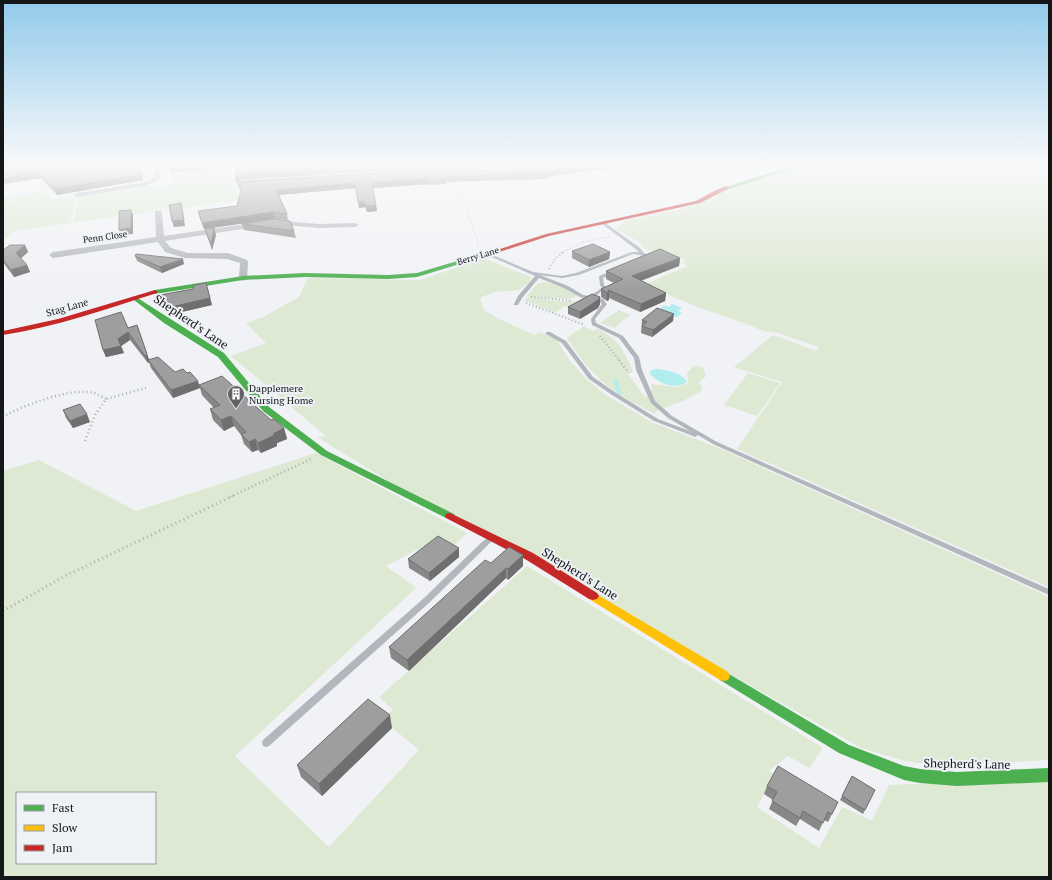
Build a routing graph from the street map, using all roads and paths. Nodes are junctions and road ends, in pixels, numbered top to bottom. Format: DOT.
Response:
graph roads {
  1 [pos="15,206"];
  2 [pos="465,206"];
  3 [pos="682,206"];
  4 [pos="158,213"];
  5 [pos="3,216"];
  6 [pos="603,223"];
  7 [pos="355,225"];
  8 [pos="619,234"];
  9 [pos="160,240"];
  10 [pos="53,254"];
  11 [pos="484,254"];
  12 [pos="642,254"];
  13 [pos="639,262"];
  14 [pos="620,269"];
  15 [pos="534,274"];
  16 [pos="243,278"];
  17 [pos="582,296"];
  18 [pos="590,298"];
  19 [pos="136,299"];
  20 [pos="517,302"];
  21 [pos="587,326"];
  22 [pos="3,333"];
  23 [pos="548,333"];
  24 [pos="598,334"];
  25 [pos="632,377"];
  26 [pos="146,388"];
  27 [pos="106,399"];
  28 [pos="3,417"];
  29 [pos="85,441"];
  30 [pos="715,443"];
  31 [pos="324,453"];
  32 [pos="492,538"];
  33 [pos="1049,592"];
  34 [pos="3,611"];
  35 [pos="266,743"];
  36 [pos="1049,775"];
  1 -- 5 [label="path"];
  2 -- 11 [label="path"];
  3 -- 6 [label="street, Berry Lane"];
  4 -- 9 [label="street"];
  6 -- 8 [label="lane"];
  6 -- 11 [label="street, Berry Lane"];
  7 -- 9 [label="street, Penn Close"];
  8 -- 12 [label="lane"];
  8 -- 15 [label="path"];
  9 -- 10 [label="street, Penn Close"];
  9 -- 16 [label="street"];
  11 -- 15 [label="lane"];
  11 -- 16 [label="street, Berry Lane"];
  12 -- 13 [label="lane"];
  12 -- 15 [label="lane"];
  14 -- 18 [label="lane"];
  15 -- 17 [label="lane"];
  15 -- 20 [label="lane"];
  16 -- 19 [label="street, Berry Lane"];
  17 -- 18 [label="lane"];
  17 -- 20 [label="path"];
  18 -- 30 [label="lane"];
  19 -- 22 [label="street, Stag Lane"];
  19 -- 31 [label="street, Shepherd's Lane"];
  20 -- 21 [label="path"];
  23 -- 30 [label="lane"];
  24 -- 25 [label="path"];
  26 -- 27 [label="path"];
  27 -- 28 [label="path"];
  27 -- 29 [label="path"];
  30 -- 33 [label="lane"];
  31 -- 32 [label="street, Shepherd's Lane"];
  31 -- 34 [label="path"];
  32 -- 35 [label="lane"];
  32 -- 36 [label="street, Shepherd's Lane"];
}
